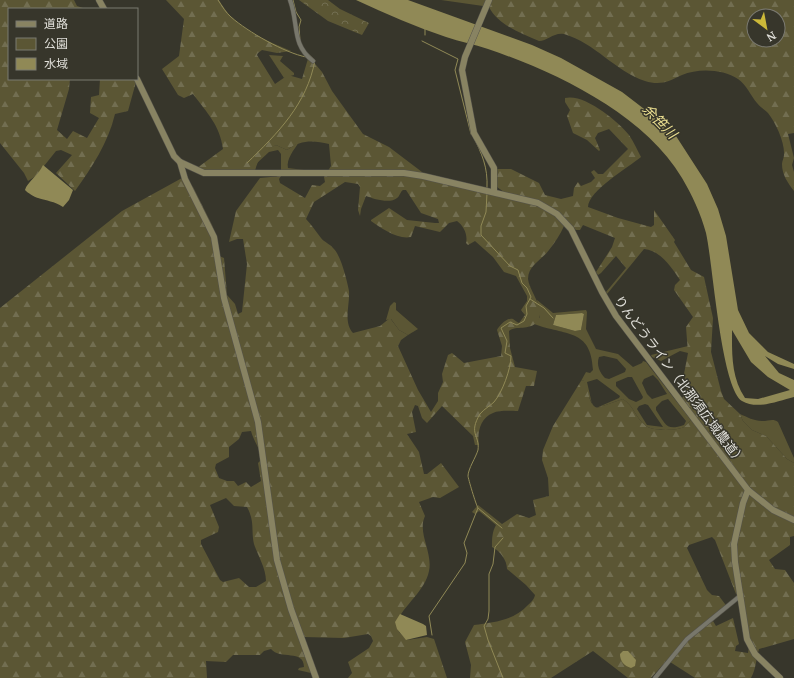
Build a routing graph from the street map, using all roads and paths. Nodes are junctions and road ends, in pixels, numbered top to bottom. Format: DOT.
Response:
graph roads {
  1 [pos="290,0"];
  2 [pos="489,0"];
  3 [pos="313,61"];
  4 [pos="137,80"];
  5 [pos="180,162"];
  6 [pos="494,192"];
  7 [pos="748,490"];
  8 [pos="794,520"];
  9 [pos="740,596"];
  10 [pos="316,678"];
  11 [pos="655,678"];
  12 [pos="780,678"];
  1 -- 3 [label="street"];
  2 -- 6 [label="street"];
  4 -- 5 [label="street, りんどうライン（北那須広域農道）"];
  5 -- 6 [label="street, りんどうライン（北那須広域農道）"];
  5 -- 10 [label="street"];
  6 -- 7 [label="street, りんどうライン（北那須広域農道）"];
  7 -- 8 [label="street, りんどうライン（北那須広域農道）"];
  7 -- 9 [label="street"];
  9 -- 11 [label="street"];
  9 -- 12 [label="street"];
}
